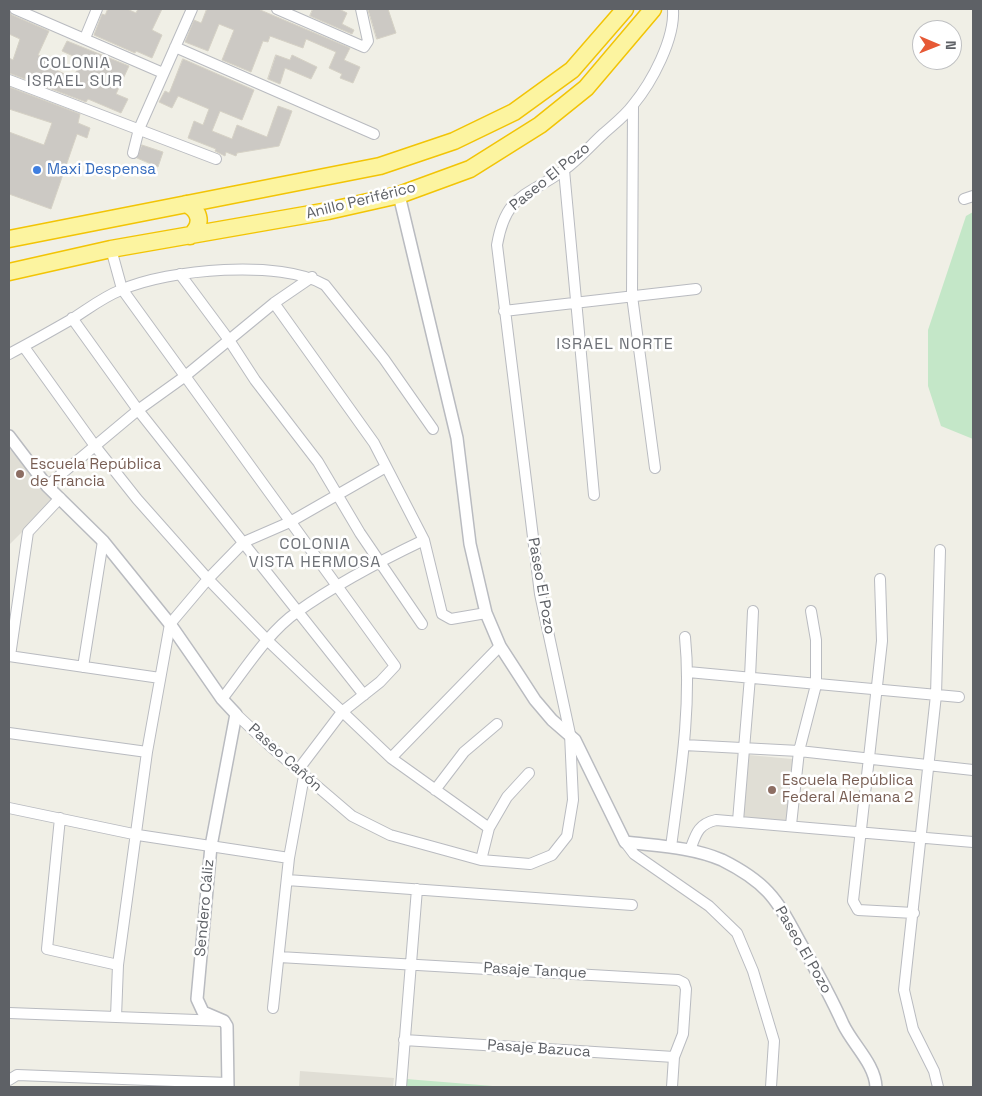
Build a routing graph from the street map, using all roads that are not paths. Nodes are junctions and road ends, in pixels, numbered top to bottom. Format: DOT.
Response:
graph roads {
  1 [pos="15,9"];
  2 [pos="97,9"];
  3 [pos="192,9"];
  4 [pos="277,9"];
  5 [pos="361,9"];
  6 [pos="626,9"];
  7 [pos="653,9"];
  8 [pos="673,9"];
  9 [pos="85,38"];
  10 [pos="175,47"];
  11 [pos="164,73"];
  12 [pos="9,80"];
  13 [pos="633,105"];
  14 [pos="139,129"];
  15 [pos="374,134"];
  16 [pos="133,153"];
  17 [pos="216,159"];
  18 [pos="564,170"];
  19 [pos="399,195"];
  20 [pos="186,204"];
  21 [pos="190,236"];
  22 [pos="9,238"];
  23 [pos="111,249"];
  24 [pos="9,272"];
  25 [pos="180,274"];
  26 [pos="312,277"];
  27 [pos="122,289"];
  28 [pos="696,289"];
  29 [pos="632,296"];
  30 [pos="577,302"];
  31 [pos="274,303"];
  32 [pos="504,311"];
  33 [pos="72,318"];
  34 [pos="229,340"];
  35 [pos="24,347"];
  36 [pos="9,354"];
  37 [pos="184,377"];
  38 [pos="138,410"];
  39 [pos="433,429"];
  40 [pos="9,436"];
  41 [pos="95,446"];
  42 [pos="386,467"];
  43 [pos="655,468"];
  44 [pos="47,486"];
  45 [pos="337,495"];
  46 [pos="594,495"];
  47 [pos="60,498"];
  48 [pos="290,522"];
  49 [pos="424,540"];
  50 [pos="103,541"];
  51 [pos="244,542"];
  52 [pos="940,550"];
  53 [pos="378,562"];
  54 [pos="208,579"];
  55 [pos="880,579"];
  56 [pos="336,586"];
  57 [pos="298,611"];
  58 [pos="753,611"];
  59 [pos="811,611"];
  60 [pos="486,613"];
  61 [pos="170,624"];
  62 [pos="422,624"];
  63 [pos="685,637"];
  64 [pos="268,641"];
  65 [pos="500,646"];
  66 [pos="10,656"];
  67 [pos="83,667"];
  68 [pos="688,672"];
  69 [pos="750,677"];
  70 [pos="160,678"];
  71 [pos="816,684"];
  72 [pos="878,690"];
  73 [pos="364,695"];
  74 [pos="936,695"];
  75 [pos="960,697"];
  76 [pos="222,699"];
  77 [pos="342,712"];
  78 [pos="236,714"];
  79 [pos="496,724"];
  80 [pos="9,734"];
  81 [pos="570,734"];
  82 [pos="684,745"];
  83 [pos="744,750"];
  84 [pos="799,751"];
  85 [pos="147,752"];
  86 [pos="391,758"];
  87 [pos="868,760"];
  88 [pos="928,765"];
  89 [pos="973,770"];
  90 [pos="301,773"];
  91 [pos="529,773"];
  92 [pos="435,790"];
  93 [pos="9,808"];
  94 [pos="60,818"];
  95 [pos="738,821"];
  96 [pos="790,825"];
  97 [pos="489,828"];
  98 [pos="861,834"];
  99 [pos="138,835"];
  100 [pos="922,838"];
  101 [pos="625,842"];
  102 [pos="973,842"];
  103 [pos="211,846"];
  104 [pos="671,847"];
  105 [pos="690,850"];
  106 [pos="289,858"];
  107 [pos="481,860"];
  108 [pos="287,880"];
  109 [pos="417,889"];
  110 [pos="632,905"];
  111 [pos="914,913"];
  112 [pos="279,957"];
  113 [pos="412,964"];
  114 [pos="118,966"];
  115 [pos="273,1008"];
  116 [pos="9,1013"];
  117 [pos="116,1017"];
  118 [pos="224,1022"];
  119 [pos="404,1040"];
  120 [pos="674,1057"];
  121 [pos="9,1080"];
  122 [pos="228,1085"];
  123 [pos="401,1087"];
  124 [pos="672,1087"];
  125 [pos="771,1087"];
  126 [pos="876,1087"];
  127 [pos="938,1087"];
  1 -- 9 [label="street"];
  2 -- 9 [label="street"];
  3 -- 10 [label="street"];
  4 -- 5 [label="street"];
  6 -- 20 [label="highway, Anillo Periférico"];
  7 -- 19 [label="highway, Anillo Periférico"];
  8 -- 13 [label="street, Paseo El Pozo"];
  9 -- 11 [label="street"];
  10 -- 11 [label="street"];
  10 -- 15 [label="street"];
  11 -- 14 [label="street"];
  12 -- 14 [label="street"];
  13 -- 18 [label="street, Paseo El Pozo"];
  13 -- 29 [label="street"];
  14 -- 16 [label="street"];
  14 -- 17 [label="street"];
  18 -- 30 [label="street"];
  18 -- 32 [label="street, Paseo El Pozo"];
  19 -- 21 [label="highway, Anillo Periférico"];
  19 -- 60 [label="street"];
  20 -- 21 [label="highway"];
  20 -- 22 [label="highway, Anillo Periférico"];
  21 -- 23 [label="highway, Anillo Periférico"];
  23 -- 24 [label="highway, Anillo Periférico"];
  23 -- 27 [label="street"];
  25 -- 26 [label="street"];
  25 -- 27 [label="street"];
  25 -- 34 [label="street"];
  26 -- 31 [label="street"];
  26 -- 39 [label="street"];
  27 -- 33 [label="street"];
  27 -- 37 [label="street"];
  28 -- 29 [label="street"];
  29 -- 30 [label="street"];
  29 -- 43 [label="street"];
  30 -- 32 [label="street"];
  30 -- 46 [label="street"];
  31 -- 34 [label="street"];
  31 -- 42 [label="street"];
  32 -- 81 [label="street, Paseo El Pozo"];
  33 -- 35 [label="street"];
  33 -- 38 [label="street"];
  34 -- 37 [label="street"];
  34 -- 45 [label="street"];
  35 -- 36 [label="street"];
  35 -- 41 [label="street"];
  37 -- 38 [label="street"];
  37 -- 48 [label="street"];
  38 -- 41 [label="street"];
  38 -- 51 [label="street"];
  40 -- 44 [label="street, Paseo Cañón"];
  41 -- 44 [label="street"];
  41 -- 54 [label="street"];
  42 -- 45 [label="street"];
  42 -- 49 [label="street"];
  44 -- 47 [label="street, Paseo Cañón"];
  45 -- 48 [label="street"];
  45 -- 53 [label="street"];
  47 -- 50 [label="street, Paseo Cañón"];
  47 -- 66 [label="street"];
  48 -- 51 [label="street"];
  48 -- 56 [label="street"];
  49 -- 53 [label="street"];
  49 -- 60 [label="street"];
  50 -- 61 [label="street, Paseo Cañón"];
  50 -- 67 [label="street"];
  51 -- 54 [label="street"];
  51 -- 57 [label="street"];
  52 -- 74 [label="street"];
  53 -- 56 [label="street"];
  53 -- 62 [label="street"];
  54 -- 61 [label="street"];
  54 -- 64 [label="street"];
  55 -- 72 [label="street"];
  56 -- 57 [label="street"];
  56 -- 73 [label="street"];
  57 -- 64 [label="street"];
  57 -- 73 [label="street"];
  58 -- 69 [label="street"];
  59 -- 71 [label="street"];
  60 -- 65 [label="street"];
  61 -- 70 [label="street"];
  61 -- 76 [label="street, Paseo Cañón"];
  63 -- 68 [label="street"];
  64 -- 76 [label="street"];
  64 -- 77 [label="street"];
  65 -- 81 [label="street"];
  65 -- 86 [label="street"];
  66 -- 67 [label="street"];
  67 -- 70 [label="street"];
  68 -- 69 [label="street"];
  68 -- 82 [label="street"];
  69 -- 71 [label="street"];
  69 -- 83 [label="street"];
  70 -- 85 [label="street"];
  71 -- 72 [label="street"];
  71 -- 84 [label="street"];
  72 -- 74 [label="street"];
  72 -- 87 [label="street"];
  73 -- 77 [label="street"];
  74 -- 75 [label="street"];
  74 -- 88 [label="street"];
  76 -- 78 [label="street, Paseo Cañón"];
  77 -- 86 [label="street"];
  77 -- 90 [label="street"];
  78 -- 90 [label="street, Paseo Cañón"];
  78 -- 103 [label="street, Sendero Cáliz"];
  79 -- 92 [label="street"];
  80 -- 85 [label="street"];
  81 -- 101 [label="street, Paseo El Pozo"];
  81 -- 107 [label="street, Paseo Cañón"];
  82 -- 83 [label="street"];
  82 -- 104 [label="street"];
  83 -- 84 [label="street"];
  83 -- 95 [label="street"];
  84 -- 87 [label="street"];
  84 -- 96 [label="street"];
  85 -- 99 [label="street"];
  86 -- 92 [label="street"];
  87 -- 88 [label="street"];
  87 -- 98 [label="street"];
  88 -- 89 [label="street"];
  88 -- 100 [label="street"];
  90 -- 106 [label="street"];
  90 -- 107 [label="street, Paseo Cañón"];
  91 -- 97 [label="street"];
  92 -- 97 [label="street"];
  93 -- 94 [label="street"];
  94 -- 99 [label="street"];
  94 -- 114 [label="street"];
  95 -- 96 [label="street"];
  95 -- 105 [label="street"];
  96 -- 98 [label="street"];
  97 -- 107 [label="street"];
  98 -- 100 [label="street"];
  98 -- 111 [label="street"];
  99 -- 103 [label="street"];
  99 -- 114 [label="street"];
  100 -- 102 [label="street"];
  100 -- 111 [label="street"];
  101 -- 104 [label="street, Paseo El Pozo"];
  101 -- 125 [label="street"];
  103 -- 106 [label="street"];
  103 -- 118 [label="street, Sendero Cáliz"];
  104 -- 105 [label="street, Paseo El Pozo"];
  105 -- 126 [label="street, Paseo El Pozo"];
  106 -- 108 [label="street"];
  108 -- 109 [label="street"];
  108 -- 112 [label="street"];
  109 -- 110 [label="street"];
  109 -- 113 [label="street"];
  111 -- 127 [label="street"];
  112 -- 113 [label="street, Pasaje Tanque"];
  112 -- 115 [label="street"];
  113 -- 119 [label="street"];
  113 -- 120 [label="street, Pasaje Tanque"];
  114 -- 117 [label="street"];
  116 -- 117 [label="street"];
  117 -- 118 [label="street"];
  118 -- 122 [label="street"];
  119 -- 120 [label="street, Pasaje Bazuca"];
  119 -- 123 [label="street"];
  120 -- 124 [label="street, Pasaje Tanque"];
  121 -- 122 [label="street"];
}
